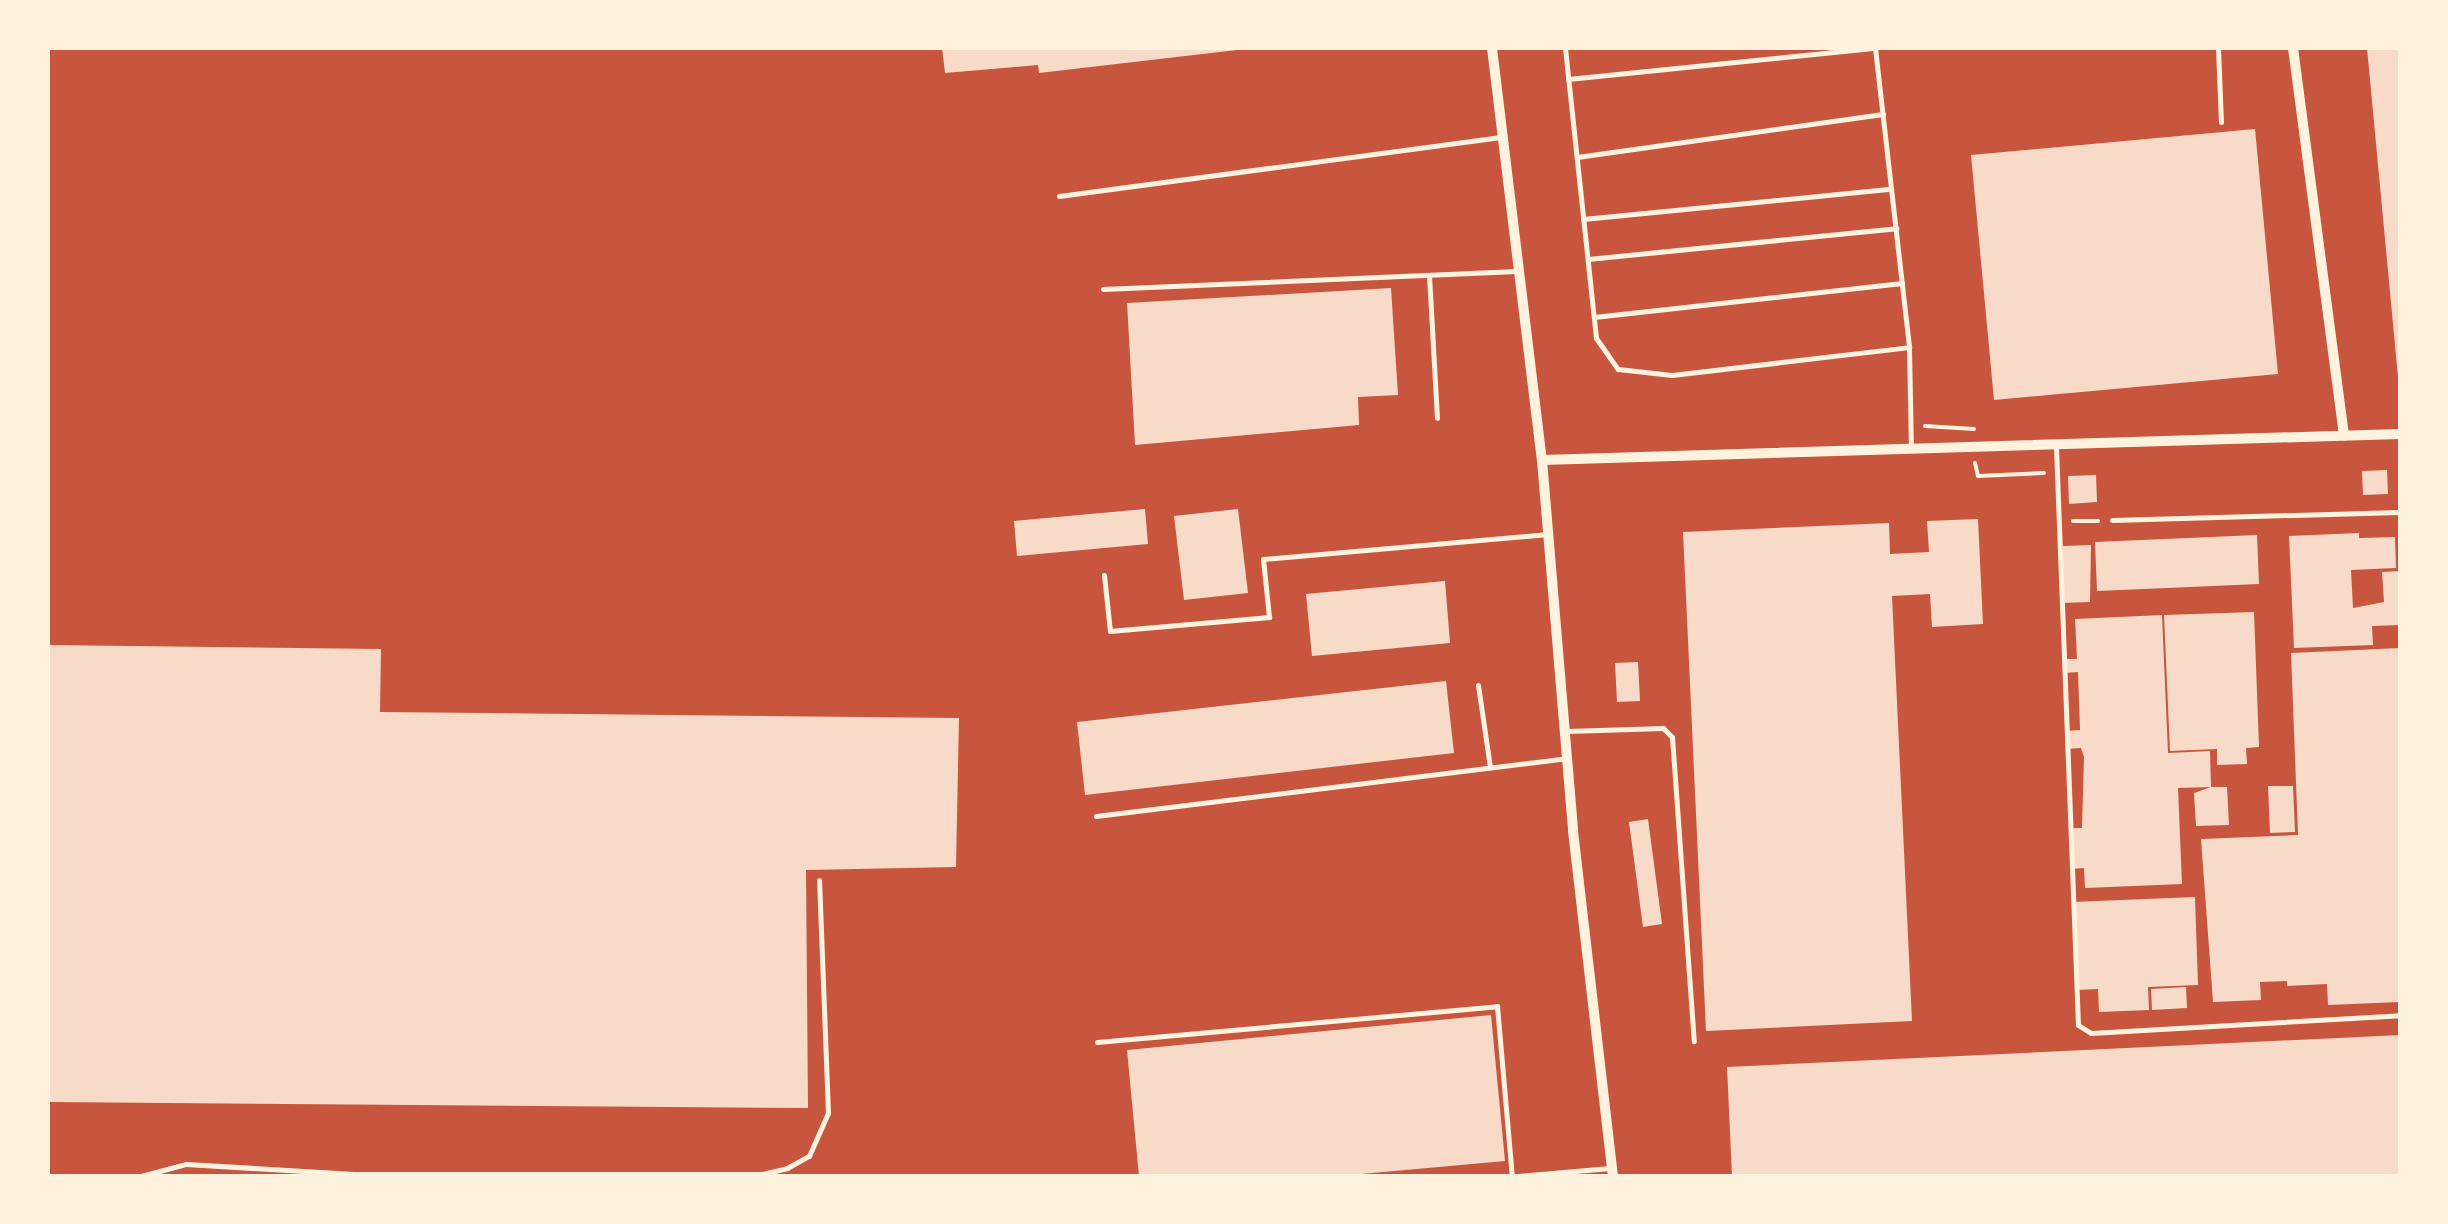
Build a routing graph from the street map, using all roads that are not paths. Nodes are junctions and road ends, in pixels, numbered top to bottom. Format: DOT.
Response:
graph roads {
  1 [pos="1492,48"];
  2 [pos="1565,48"];
  3 [pos="1875,48"];
  4 [pos="2218,48"];
  5 [pos="2293,48"];
  6 [pos="1568,80"];
  7 [pos="1882,114"];
  8 [pos="2221,122"];
  9 [pos="1504,137"];
  10 [pos="1576,157"];
  11 [pos="1891,189"];
  12 [pos="1059,196"];
  13 [pos="1584,219"];
  14 [pos="1896,228"];
  15 [pos="1588,259"];
  16 [pos="1520,271"];
  17 [pos="1429,275"];
  18 [pos="1902,284"];
  19 [pos="1102,289"];
  20 [pos="1594,317"];
  21 [pos="1909,348"];
  22 [pos="1438,418"];
  23 [pos="2400,434"];
  24 [pos="2344,436"];
  25 [pos="2056,447"];
  26 [pos="1911,451"];
  27 [pos="1542,460"];
  28 [pos="2400,512"];
  29 [pos="2112,520"];
  30 [pos="1548,534"];
  31 [pos="1104,575"];
  32 [pos="1478,686"];
  33 [pos="1564,731"];
  34 [pos="1567,758"];
  35 [pos="1490,767"];
  36 [pos="1096,816"];
  37 [pos="818,880"];
  38 [pos="2400,1015"];
  39 [pos="1694,1040"];
  40 [pos="1097,1042"];
  41 [pos="1613,1172"];
  42 [pos="141,1176"];
  43 [pos="1515,1176"];
  1 -- 9 [label="street"];
  2 -- 6 [label="lane"];
  3 -- 6 [label="lane"];
  3 -- 7 [label="lane"];
  4 -- 8 [label="lane"];
  5 -- 24 [label="street"];
  6 -- 10 [label="lane"];
  7 -- 10 [label="lane"];
  7 -- 11 [label="lane"];
  9 -- 12 [label="lane"];
  9 -- 16 [label="street"];
  10 -- 13 [label="lane"];
  11 -- 13 [label="lane"];
  11 -- 14 [label="lane"];
  13 -- 15 [label="lane"];
  14 -- 15 [label="lane"];
  14 -- 18 [label="lane"];
  15 -- 20 [label="lane"];
  16 -- 17 [label="lane"];
  16 -- 27 [label="street"];
  17 -- 19 [label="lane"];
  17 -- 22 [label="lane"];
  18 -- 20 [label="lane"];
  18 -- 21 [label="lane"];
  20 -- 21 [label="lane"];
  21 -- 26 [label="lane"];
  23 -- 24 [label="street"];
  24 -- 25 [label="street"];
  25 -- 26 [label="street"];
  25 -- 38 [label="lane"];
  26 -- 27 [label="street"];
  27 -- 30 [label="street"];
  28 -- 29 [label="lane"];
  30 -- 31 [label="lane"];
  30 -- 33 [label="street"];
  32 -- 35 [label="lane"];
  33 -- 34 [label="street"];
  33 -- 39 [label="lane"];
  34 -- 35 [label="lane"];
  34 -- 41 [label="street"];
  35 -- 36 [label="lane"];
  37 -- 42 [label="lane"];
  40 -- 43 [label="lane"];
  41 -- 43 [label="lane"];
}
